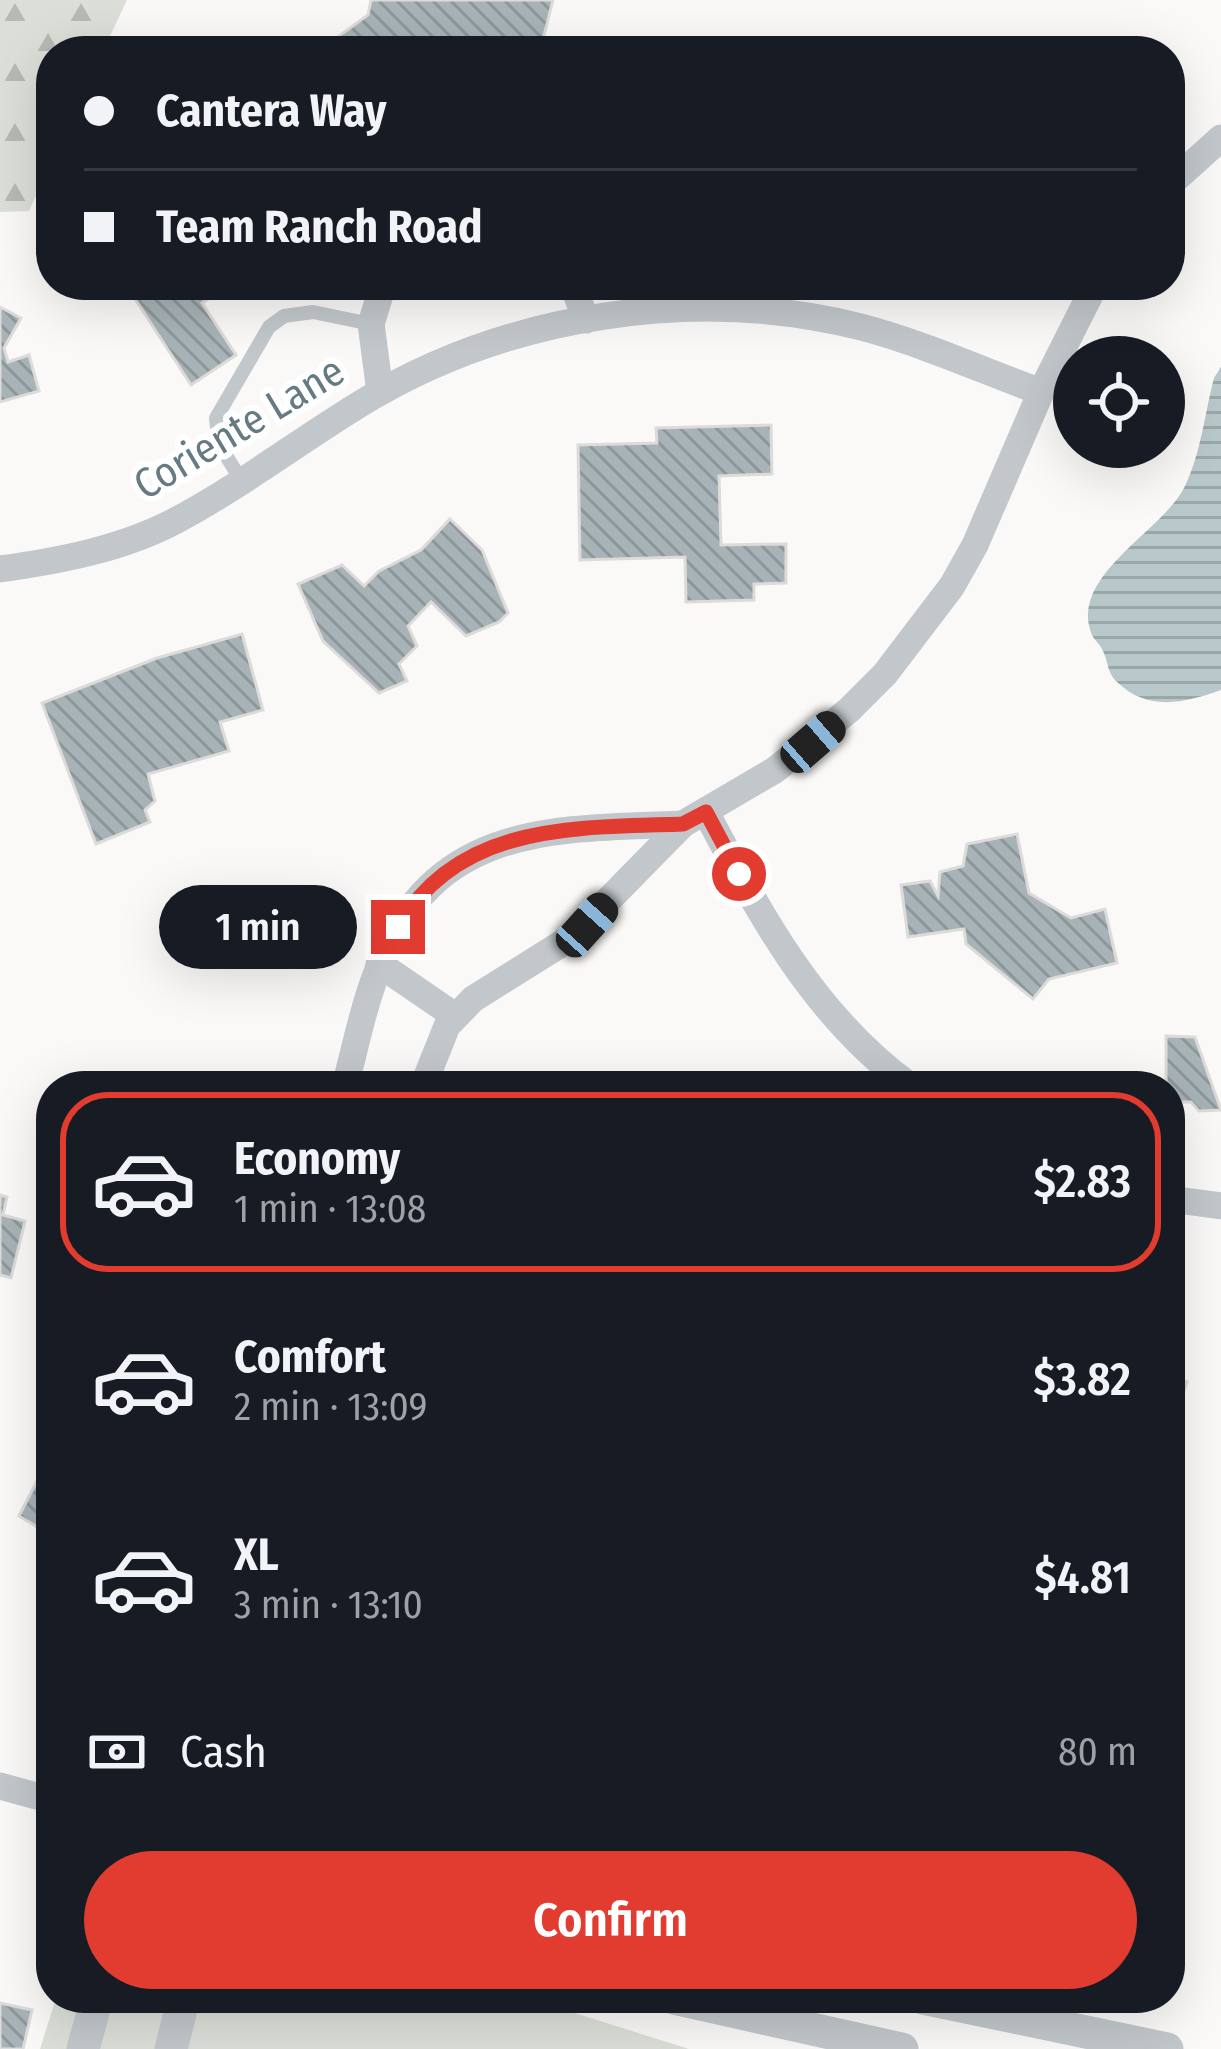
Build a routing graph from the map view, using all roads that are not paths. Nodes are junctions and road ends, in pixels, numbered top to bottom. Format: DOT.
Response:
graph roads {
  1 [pos="1221,138"];
  2 [pos="1185,170"];
  3 [pos="377,300"];
  4 [pos="579,300"];
  5 [pos="1087,300"];
  6 [pos="586,320"];
  7 [pos="370,324"];
  8 [pos="380,392"];
  9 [pos="1040,392"];
  10 [pos="241,480"];
  11 [pos="0,569"];
  12 [pos="695,818"];
  13 [pos="380,964"];
  14 [pos="455,1016"];
  15 [pos="349,1071"];
  16 [pos="429,1071"];
  17 [pos="892,1071"];
  18 [pos="1185,1201"];
  19 [pos="1221,1207"];
  20 [pos="0,1786"];
  21 [pos="36,1796"];
  22 [pos="93,2013"];
  23 [pos="180,2013"];
  24 [pos="740,2013"];
  25 [pos="995,2013"];
  26 [pos="83,2049"];
  27 [pos="171,2049"];
  28 [pos="902,2049"];
  29 [pos="1167,2049"];
  1 -- 2 [label="street"];
  3 -- 7 [label="street, Coriente Lane"];
  4 -- 6 [label="street"];
  5 -- 9 [label="street"];
  6 -- 8 [label="street, Coriente Lane"];
  6 -- 9 [label="street, Coriente Lane"];
  7 -- 8 [label="street, Coriente Lane"];
  7 -- 10 [label="lane"];
  8 -- 10 [label="street, Coriente Lane"];
  9 -- 12 [label="street"];
  10 -- 11 [label="street, Coriente Lane"];
  12 -- 13 [label="street"];
  12 -- 14 [label="street"];
  12 -- 17 [label="street"];
  13 -- 14 [label="street"];
  13 -- 15 [label="street"];
  14 -- 16 [label="street"];
  18 -- 19 [label="street"];
  20 -- 21 [label="street"];
  22 -- 26 [label="street"];
  23 -- 27 [label="street"];
  24 -- 28 [label="street"];
  25 -- 29 [label="street"];
}
